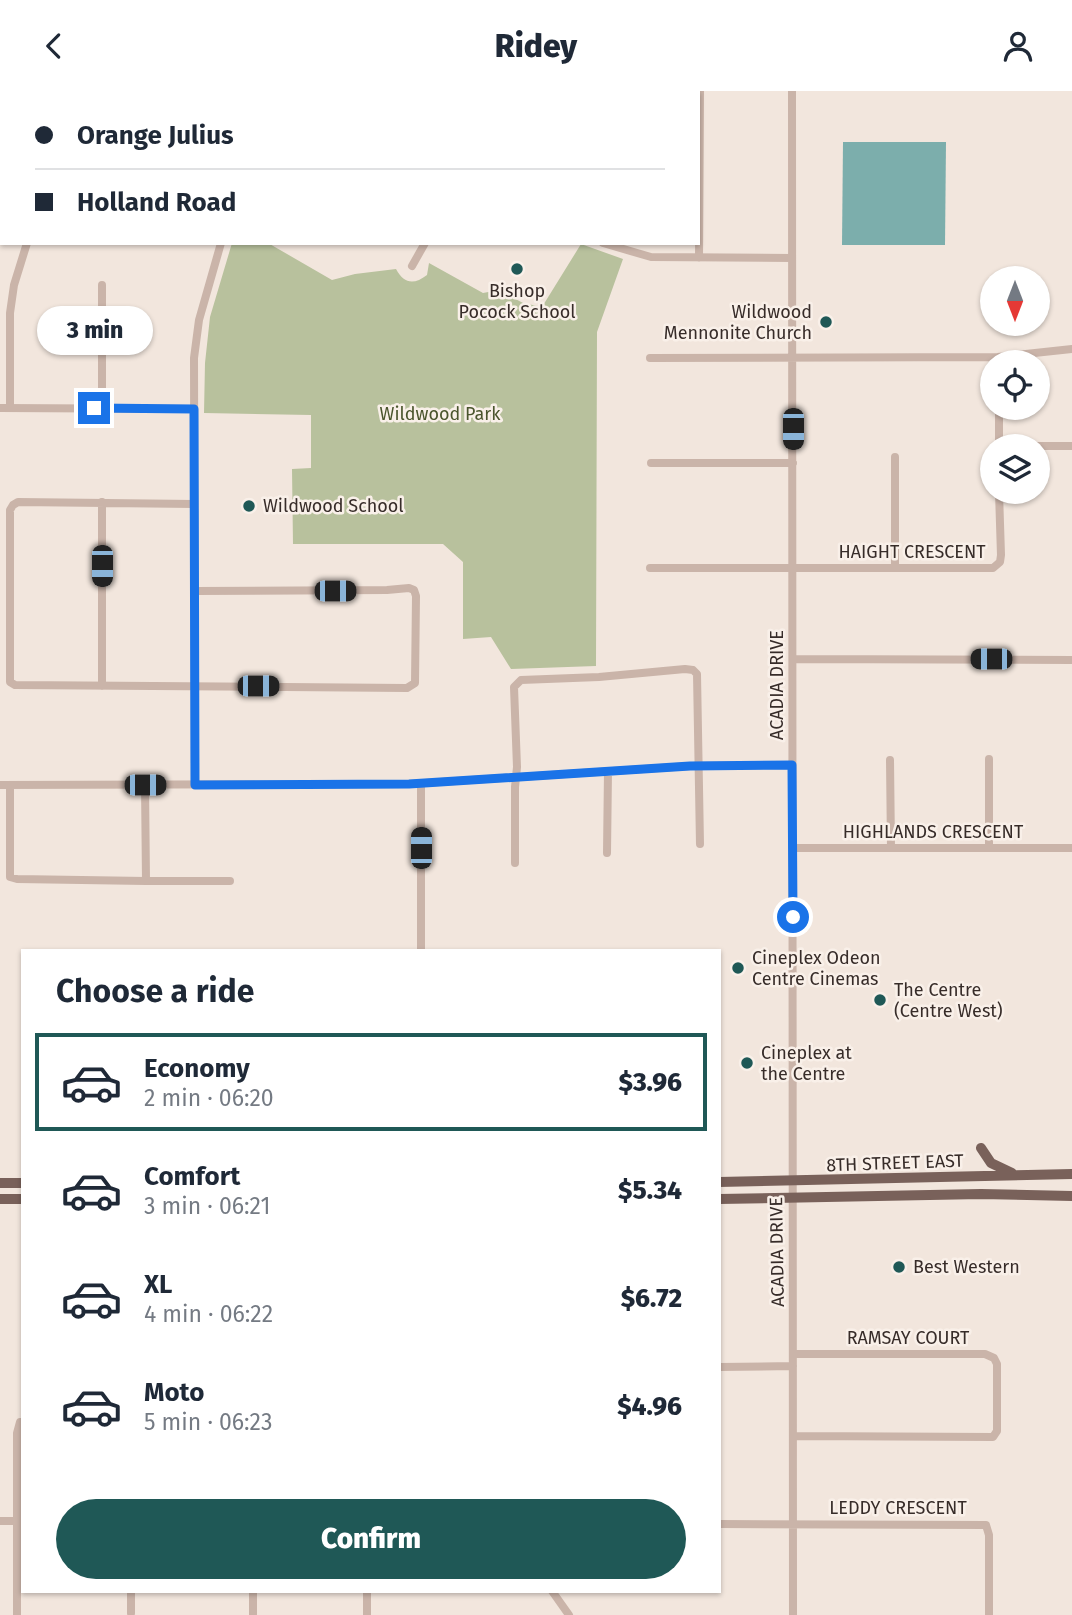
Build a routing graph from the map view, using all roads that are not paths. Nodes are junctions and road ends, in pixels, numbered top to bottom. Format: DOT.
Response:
graph roads {
  1 [pos="792,91"];
  2 [pos="26,245"];
  3 [pos="220,245"];
  4 [pos="424,245"];
  5 [pos="610,245"];
  6 [pos="699,245"];
  7 [pos="699,258"];
  8 [pos="792,258"];
  9 [pos="412,266"];
  10 [pos="102,285"];
  11 [pos="1072,349"];
  12 [pos="1050,352"];
  13 [pos="650,358"];
  14 [pos="793,358"];
  15 [pos="980,359"];
  16 [pos="10,407"];
  17 [pos="0,408"];
  18 [pos="102,408"];
  19 [pos="194,409"];
  20 [pos="1050,446"];
  21 [pos="1072,446"];
  22 [pos="895,457"];
  23 [pos="651,463"];
  24 [pos="793,463"];
  25 [pos="102,502"];
  26 [pos="194,504"];
  27 [pos="999,504"];
  28 [pos="895,567"];
  29 [pos="650,568"];
  30 [pos="792,568"];
  31 [pos="195,591"];
  32 [pos="793,659"];
  33 [pos="1072,660"];
  34 [pos="102,686"];
  35 [pos="195,686"];
  36 [pos="989,759"];
  37 [pos="890,760"];
  38 [pos="699,765"];
  39 [pos="792,765"];
  40 [pos="608,771"];
  41 [pos="516,777"];
  42 [pos="421,784"];
  43 [pos="0,785"];
  44 [pos="10,785"];
  45 [pos="145,785"];
  46 [pos="195,785"];
  47 [pos="700,844"];
  48 [pos="793,848"];
  49 [pos="891,848"];
  50 [pos="989,848"];
  51 [pos="1072,848"];
  52 [pos="607,853"];
  53 [pos="515,863"];
  54 [pos="146,881"];
  55 [pos="230,881"];
  56 [pos="421,949"];
  57 [pos="981,1148"];
  58 [pos="1072,1174"];
  59 [pos="1016,1175"];
  60 [pos="792,1181"];
  61 [pos="721,1182"];
  62 [pos="0,1183"];
  63 [pos="21,1183"];
  64 [pos="1072,1196"];
  65 [pos="0,1199"];
  66 [pos="21,1199"];
  67 [pos="721,1199"];
  68 [pos="792,1199"];
  69 [pos="793,1354"];
  70 [pos="793,1366"];
  71 [pos="721,1367"];
  72 [pos="21,1422"];
  73 [pos="793,1436"];
  74 [pos="0,1521"];
  75 [pos="20,1521"];
  76 [pos="721,1524"];
  77 [pos="793,1524"];
  78 [pos="131,1593"];
  79 [pos="253,1593"];
  80 [pos="367,1593"];
  81 [pos="553,1593"];
  82 [pos="131,1613"];
  83 [pos="253,1614"];
  84 [pos="17,1615"];
  85 [pos="367,1615"];
  86 [pos="569,1615"];
  87 [pos="793,1615"];
  88 [pos="989,1615"];
  1 -- 8 [label="street, ACADIA DRIVE"];
  2 -- 16 [label="street"];
  3 -- 19 [label="street"];
  4 -- 9 [label="street"];
  5 -- 7 [label="street"];
  6 -- 7 [label="street"];
  7 -- 8 [label="street"];
  8 -- 14 [label="street, ACADIA DRIVE"];
  10 -- 18 [label="street"];
  11 -- 12 [label="street"];
  13 -- 14 [label="street"];
  14 -- 15 [label="street"];
  14 -- 24 [label="street, ACADIA DRIVE"];
  16 -- 17 [label="street"];
  16 -- 18 [label="street"];
  18 -- 19 [label="street"];
  19 -- 26 [label="street"];
  20 -- 21 [label="street"];
  22 -- 28 [label="street"];
  23 -- 24 [label="street"];
  24 -- 30 [label="street, ACADIA DRIVE"];
  25 -- 26 [label="street"];
  25 -- 34 [label="street"];
  25 -- 34 [label="street"];
  26 -- 31 [label="street"];
  27 -- 28 [label="street, HAIGHT CRESCENT"];
  28 -- 30 [label="street, HAIGHT CRESCENT"];
  29 -- 30 [label="street, HAIGHT CRESCENT"];
  30 -- 32 [label="street, ACADIA DRIVE"];
  31 -- 35 [label="street"];
  31 -- 35 [label="street"];
  32 -- 33 [label="street"];
  32 -- 39 [label="street, ACADIA DRIVE"];
  34 -- 35 [label="street"];
  35 -- 46 [label="street"];
  36 -- 50 [label="street"];
  37 -- 49 [label="street"];
  38 -- 39 [label="street"];
  38 -- 40 [label="street"];
  38 -- 41 [label="street"];
  38 -- 47 [label="street"];
  39 -- 48 [label="street, ACADIA DRIVE"];
  40 -- 41 [label="street"];
  40 -- 52 [label="street"];
  41 -- 42 [label="street"];
  41 -- 53 [label="street"];
  42 -- 46 [label="street"];
  42 -- 56 [label="street"];
  43 -- 44 [label="street"];
  44 -- 45 [label="street"];
  44 -- 54 [label="street"];
  45 -- 46 [label="street"];
  45 -- 54 [label="street"];
  48 -- 49 [label="street, HIGHLANDS CRESCENT"];
  48 -- 60 [label="street, ACADIA DRIVE"];
  49 -- 50 [label="street, HIGHLANDS CRESCENT"];
  50 -- 51 [label="street, HIGHLANDS CRESCENT"];
  54 -- 55 [label="street"];
  57 -- 59 [label="main road"];
  58 -- 59 [label="main road, 8TH STREET EAST"];
  59 -- 60 [label="main road, 8TH STREET EAST"];
  60 -- 61 [label="main road, 8TH STREET EAST"];
  60 -- 68 [label="street, ACADIA DRIVE"];
  62 -- 63 [label="main road"];
  64 -- 68 [label="main road, 8TH STREET EAST"];
  65 -- 66 [label="main road"];
  67 -- 68 [label="main road, 8TH STREET EAST"];
  68 -- 69 [label="street, ACADIA DRIVE"];
  69 -- 70 [label="street, ACADIA DRIVE"];
  69 -- 73 [label="street, RAMSAY COURT"];
  70 -- 71 [label="street"];
  70 -- 73 [label="street, ACADIA DRIVE"];
  72 -- 75 [label="street"];
  73 -- 77 [label="street, ACADIA DRIVE"];
  74 -- 75 [label="street"];
  75 -- 84 [label="street"];
  76 -- 77 [label="street, LEDDY CRESCENT"];
  77 -- 87 [label="street, ACADIA DRIVE"];
  77 -- 88 [label="street, LEDDY CRESCENT"];
  78 -- 82 [label="street"];
  79 -- 83 [label="street"];
  80 -- 85 [label="street"];
  81 -- 86 [label="street"];
}
